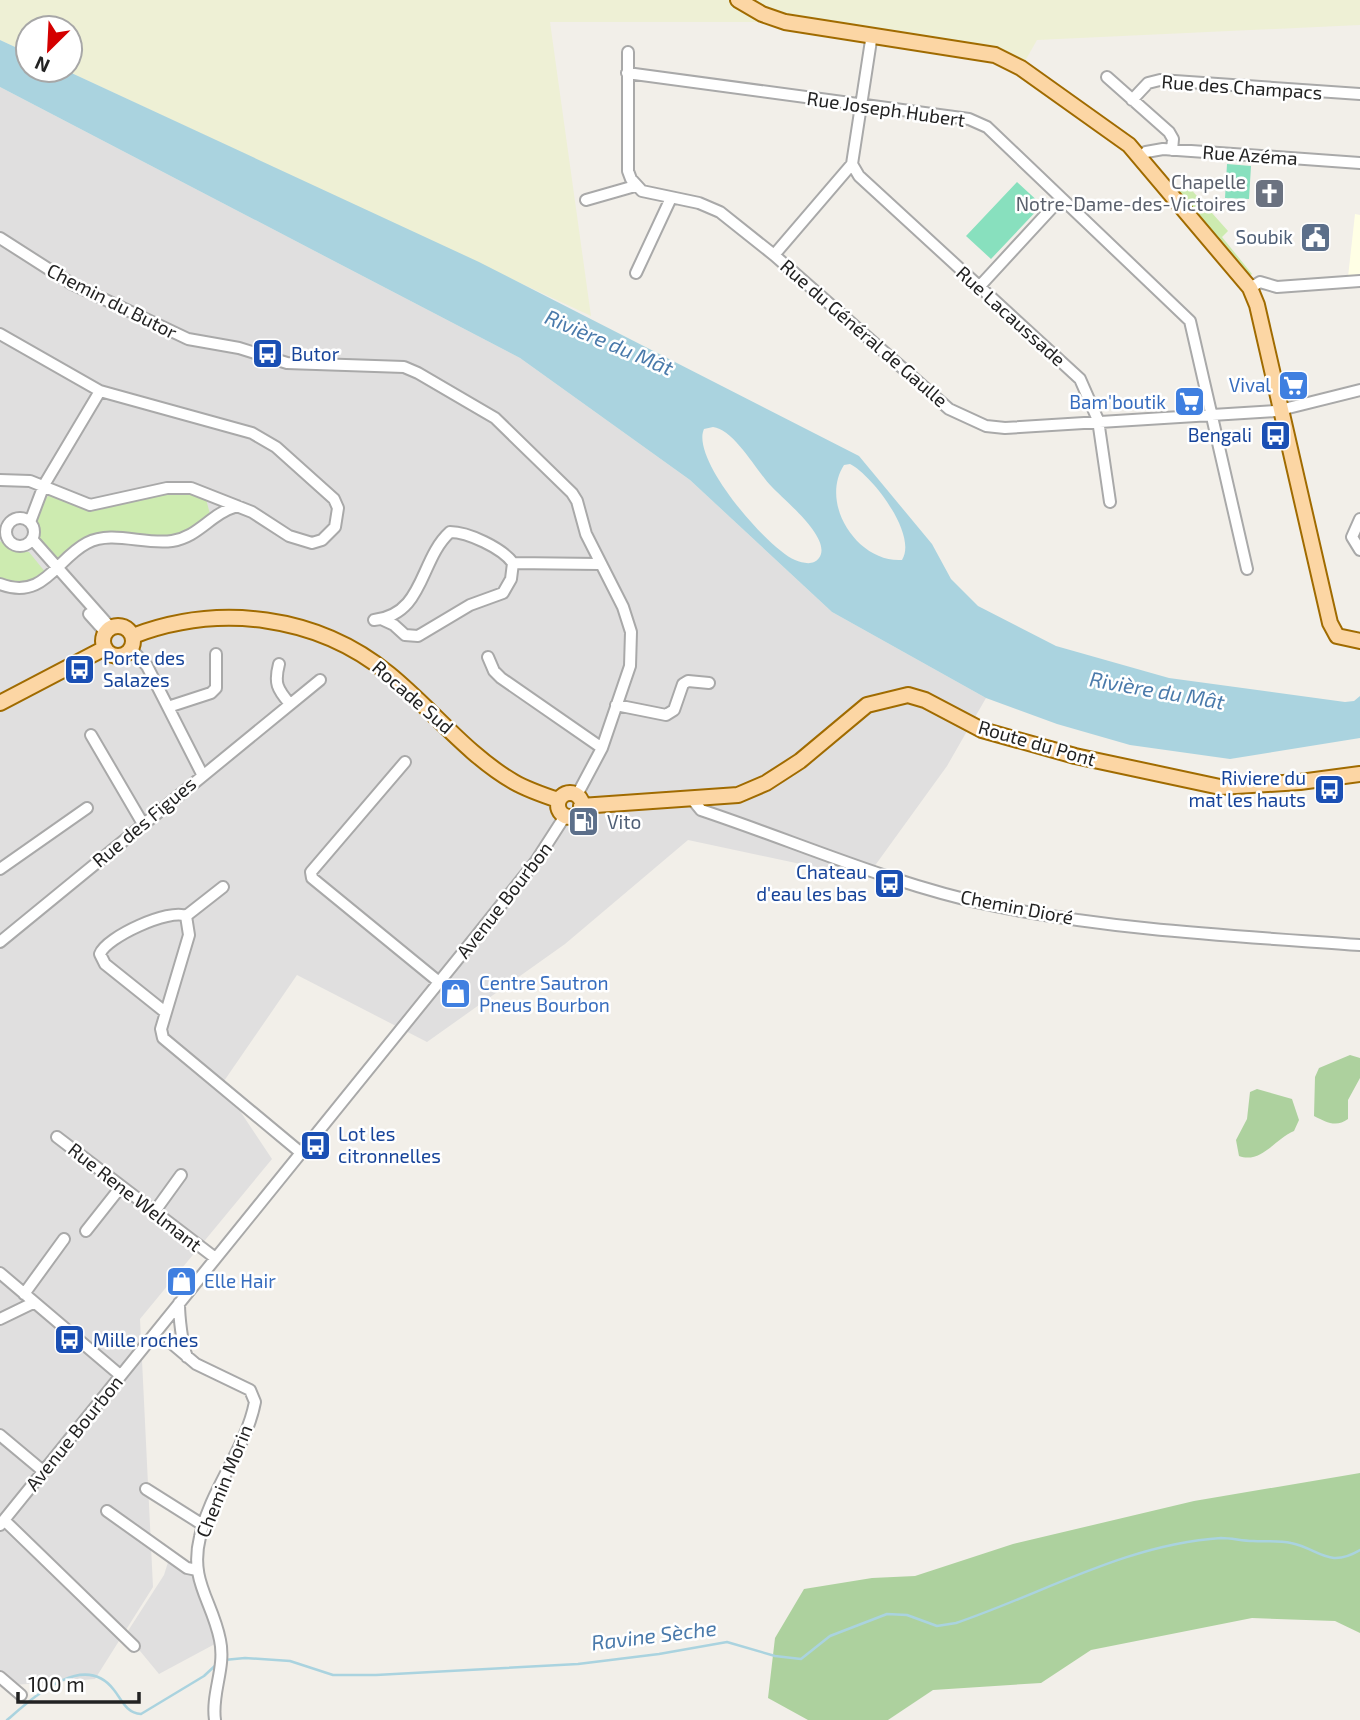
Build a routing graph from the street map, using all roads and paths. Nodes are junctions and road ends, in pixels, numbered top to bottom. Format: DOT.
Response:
graph roads {
  1 [pos="738,0"];
  2 [pos="872,34"];
  3 [pos="628,52"];
  4 [pos="627,73"];
  5 [pos="1107,77"];
  6 [pos="1360,94"];
  7 [pos="1132,100"];
  8 [pos="862,106"];
  9 [pos="1172,150"];
  10 [pos="1142,157"];
  11 [pos="1360,163"];
  12 [pos="852,164"];
  13 [pos="635,186"];
  14 [pos="671,198"];
  15 [pos="1061,198"];
  16 [pos="586,200"];
  17 [pos="0,238"];
  18 [pos="774,255"];
  19 [pos="636,273"];
  20 [pos="1360,281"];
  21 [pos="979,287"];
  22 [pos="1250,288"];
  23 [pos="0,334"];
  24 [pos="1360,390"];
  25 [pos="100,391"];
  26 [pos="1280,411"];
  27 [pos="1213,415"];
  28 [pos="1098,421"];
  29 [pos="0,480"];
  30 [pos="42,489"];
  31 [pos="208,495"];
  32 [pos="1110,502"];
  33 [pos="237,506"];
  34 [pos="213,516"];
  35 [pos="1360,519"];
  36 [pos="27,520"];
  37 [pos="4,534"];
  38 [pos="29,542"];
  39 [pos="1360,550"];
  40 [pos="513,563"];
  41 [pos="599,564"];
  42 [pos="1247,569"];
  43 [pos="56,572"];
  44 [pos="0,584"];
  45 [pos="107,637"];
  46 [pos="1360,641"];
  47 [pos="132,643"];
  48 [pos="216,654"];
  49 [pos="488,657"];
  50 [pos="279,664"];
  51 [pos="320,680"];
  52 [pos="709,683"];
  53 [pos="0,703"];
  54 [pos="290,704"];
  55 [pos="616,705"];
  56 [pos="168,707"];
  57 [pos="91,735"];
  58 [pos="602,748"];
  59 [pos="405,762"];
  60 [pos="202,774"];
  61 [pos="1360,774"];
  62 [pos="558,800"];
  63 [pos="692,800"];
  64 [pos="579,801"];
  65 [pos="87,808"];
  66 [pos="565,816"];
  67 [pos="143,824"];
  68 [pos="0,869"];
  69 [pos="223,887"];
  70 [pos="186,916"];
  71 [pos="0,942"];
  72 [pos="1360,945"];
  73 [pos="439,982"];
  74 [pos="165,1012"];
  75 [pos="57,1137"];
  76 [pos="300,1152"];
  77 [pos="180,1175"];
  78 [pos="120,1188"];
  79 [pos="155,1211"];
  80 [pos="86,1231"];
  81 [pos="64,1239"];
  82 [pos="214,1257"];
  83 [pos="0,1273"];
  84 [pos="24,1294"];
  85 [pos="33,1303"];
  86 [pos="178,1303"];
  87 [pos="0,1319"];
  88 [pos="164,1324"];
  89 [pos="181,1324"];
  90 [pos="181,1337"];
  91 [pos="167,1341"];
  92 [pos="149,1342"];
  93 [pos="187,1358"];
  94 [pos="120,1375"];
  95 [pos="0,1435"];
  96 [pos="43,1471"];
  97 [pos="146,1489"];
  98 [pos="107,1511"];
  99 [pos="2,1523"];
  100 [pos="203,1525"];
  101 [pos="197,1570"];
  102 [pos="134,1646"];
  103 [pos="0,1677"];
  104 [pos="21,1695"];
  105 [pos="215,1720"];
  1 -- 2 [label="main road"];
  2 -- 8 [label="street"];
  2 -- 10 [label="main road"];
  3 -- 4 [label="street"];
  4 -- 8 [label="street, Rue Joseph Hubert"];
  4 -- 13 [label="street"];
  5 -- 7 [label="street, Rue des Champacs"];
  6 -- 7 [label="street, Rue des Champacs"];
  7 -- 9 [label="street, Rue des Champacs"];
  8 -- 12 [label="street"];
  8 -- 15 [label="street, Rue Joseph Hubert"];
  9 -- 10 [label="street, Rue Azéma"];
  9 -- 11 [label="street, Rue Azéma"];
  10 -- 22 [label="main road"];
  12 -- 18 [label="street"];
  12 -- 21 [label="street, Rue Lacaussade"];
  13 -- 14 [label="street, Rue du Général de Gaulle"];
  13 -- 16 [label="street"];
  14 -- 18 [label="street, Rue du Général de Gaulle"];
  14 -- 19 [label="street"];
  15 -- 21 [label="street"];
  15 -- 27 [label="street, Rue Joseph Hubert"];
  17 -- 41 [label="street, Chemin du Butor"];
  18 -- 28 [label="street, Rue du Général de Gaulle"];
  20 -- 22 [label="street"];
  21 -- 28 [label="street, Rue Lacaussade"];
  22 -- 26 [label="main road"];
  23 -- 25 [label="street"];
  24 -- 26 [label="street, Rue du Général de Gaulle"];
  25 -- 30 [label="street"];
  25 -- 33 [label="street"];
  26 -- 27 [label="street, Rue du Général de Gaulle"];
  26 -- 46 [label="main road"];
  27 -- 28 [label="street, Rue du Général de Gaulle"];
  27 -- 42 [label="street, Rue Joseph Hubert"];
  28 -- 32 [label="street, Rue Lacaussade"];
  29 -- 30 [label="street"];
  30 -- 31 [label="street"];
  30 -- 36 [label="street"];
  31 -- 33 [label="street"];
  31 -- 34 [label="street"];
  33 -- 34 [label="street"];
  34 -- 43 [label="street"];
  35 -- 39 [label="street"];
  36 -- 37 [label="street"];
  36 -- 38 [label="street"];
  37 -- 38 [label="street"];
  38 -- 43 [label="street"];
  40 -- 40 [label="street"];
  40 -- 41 [label="street"];
  41 -- 55 [label="street, Chemin du Butor"];
  43 -- 44 [label="street"];
  43 -- 45 [label="street"];
  45 -- 47 [label="main road"];
  45 -- 47 [label="main road, Rocade Sud"];
  45 -- 53 [label="main road"];
  47 -- 56 [label="street"];
  47 -- 62 [label="main road, Rocade Sud"];
  48 -- 56 [label="street"];
  49 -- 58 [label="street"];
  50 -- 54 [label="street"];
  51 -- 54 [label="street, Rue des Figues"];
  52 -- 55 [label="street"];
  54 -- 60 [label="street, Rue des Figues"];
  55 -- 58 [label="street, Chemin du Butor"];
  56 -- 60 [label="street"];
  57 -- 67 [label="street"];
  58 -- 64 [label="street, Chemin du Butor"];
  59 -- 73 [label="street"];
  60 -- 67 [label="street, Rue des Figues"];
  61 -- 63 [label="main road, Route du Pont"];
  62 -- 64 [label="main road"];
  62 -- 66 [label="main road"];
  63 -- 64 [label="main road, Route du Pont"];
  63 -- 72 [label="street, Chemin Dioré"];
  64 -- 66 [label="main road"];
  65 -- 68 [label="street"];
  66 -- 73 [label="street, Avenue Bourbon"];
  67 -- 71 [label="street, Rue des Figues"];
  69 -- 70 [label="street"];
  70 -- 74 [label="street"];
  70 -- 74 [label="street"];
  73 -- 76 [label="street, Avenue Bourbon"];
  74 -- 76 [label="street"];
  75 -- 78 [label="street, Rue Rene Welmant"];
  76 -- 82 [label="street, Avenue Bourbon"];
  77 -- 79 [label="street"];
  78 -- 79 [label="street, Rue Rene Welmant"];
  78 -- 80 [label="street"];
  79 -- 82 [label="street, Rue Rene Welmant"];
  81 -- 84 [label="street"];
  82 -- 86 [label="street, Avenue Bourbon"];
  83 -- 84 [label="street"];
  84 -- 85 [label="street"];
  85 -- 87 [label="street"];
  85 -- 94 [label="street"];
  86 -- 88 [label="street, Avenue Bourbon"];
  86 -- 89 [label="street"];
  88 -- 89 [label="street"];
  88 -- 91 [label="street"];
  88 -- 92 [label="street, Avenue Bourbon"];
  89 -- 90 [label="street"];
  90 -- 91 [label="street"];
  90 -- 93 [label="street"];
  91 -- 92 [label="street"];
  91 -- 93 [label="street, Chemin Morin"];
  92 -- 94 [label="street, Avenue Bourbon"];
  93 -- 100 [label="street, Chemin Morin"];
  94 -- 96 [label="street, Avenue Bourbon"];
  95 -- 96 [label="street"];
  96 -- 99 [label="street, Avenue Bourbon"];
  97 -- 100 [label="street"];
  98 -- 101 [label="street"];
  99 -- 102 [label="street"];
  100 -- 101 [label="street, Chemin Morin"];
  101 -- 105 [label="street, Chemin Morin"];
  103 -- 104 [label="street"];
}
